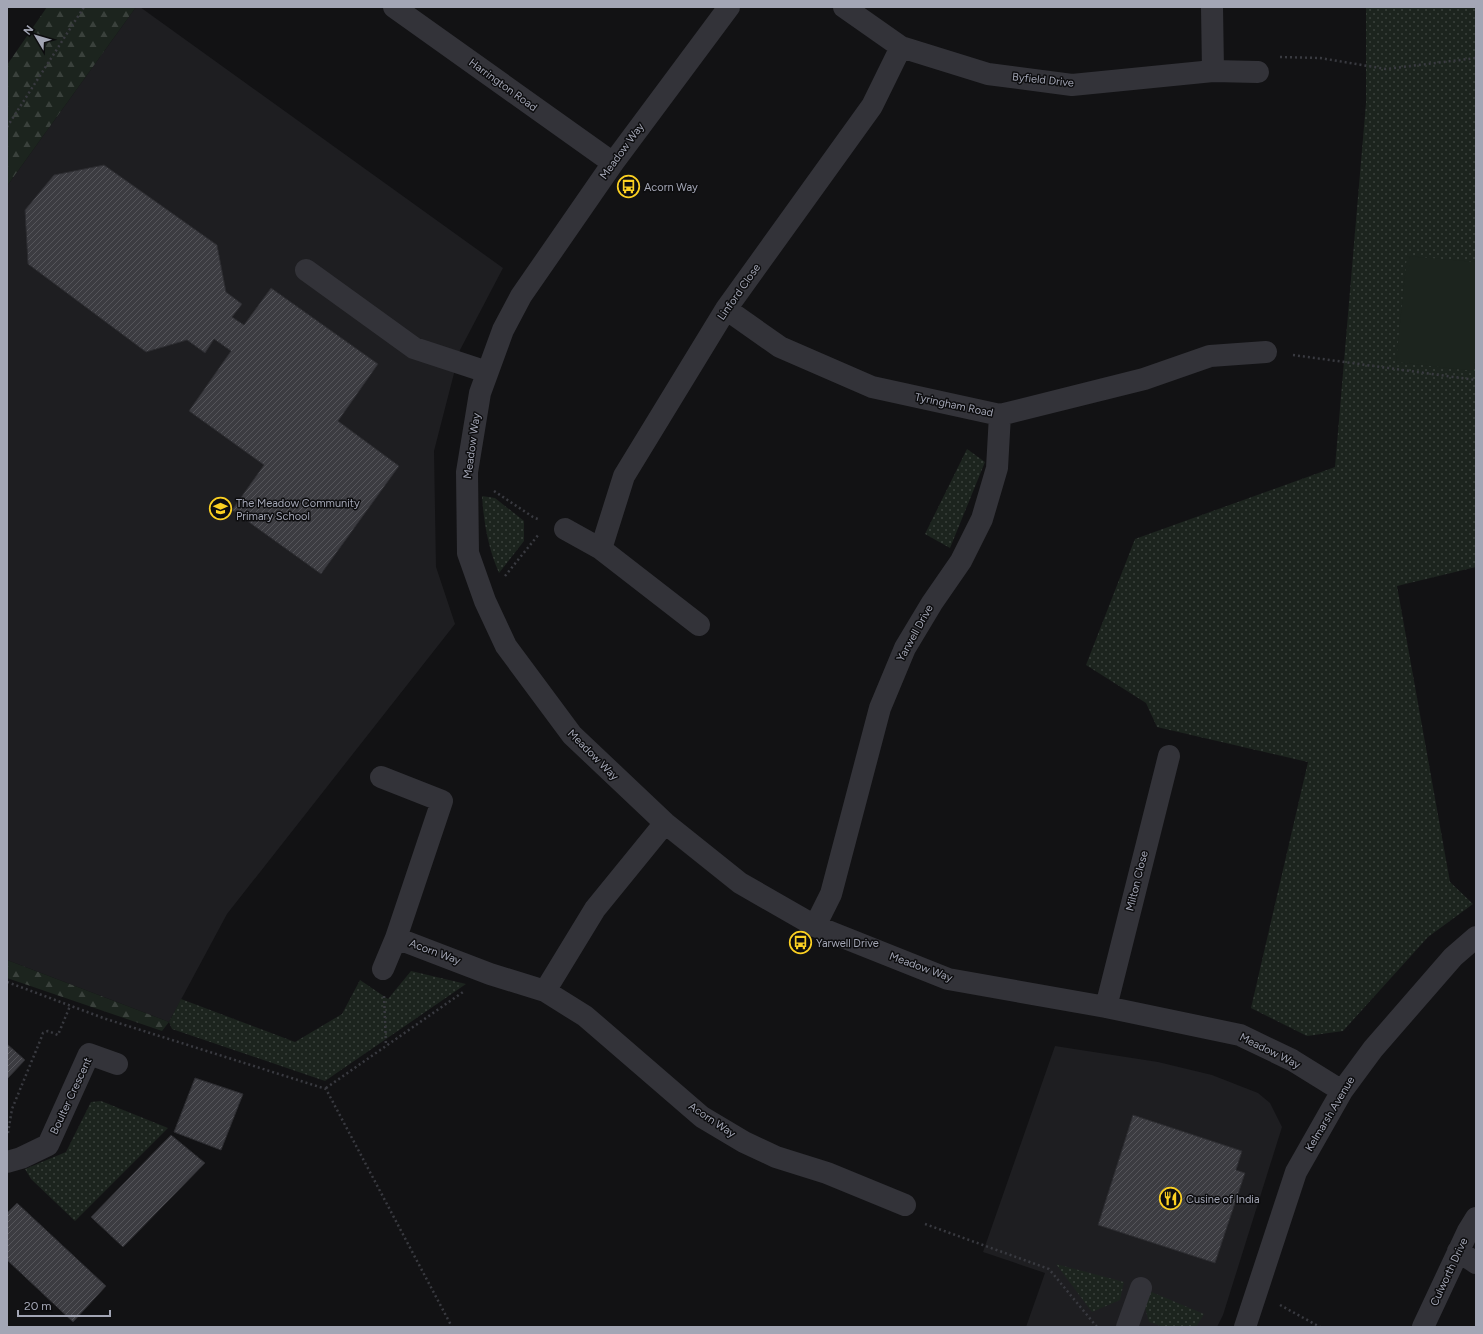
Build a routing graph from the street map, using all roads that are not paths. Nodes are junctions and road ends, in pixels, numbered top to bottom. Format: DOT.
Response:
graph roads {
  1 [pos="394,7"];
  2 [pos="729,7"];
  3 [pos="844,7"];
  4 [pos="1212,7"];
  5 [pos="901,47"];
  6 [pos="1213,71"];
  7 [pos="1258,72"];
  8 [pos="612,163"];
  9 [pos="306,270"];
  10 [pos="726,309"];
  11 [pos="1266,352"];
  12 [pos="487,372"];
  13 [pos="1000,415"];
  14 [pos="557,526"];
  15 [pos="601,550"];
  16 [pos="699,625"];
  17 [pos="1169,756"];
  18 [pos="381,778"];
  19 [pos="665,824"];
  20 [pos="815,926"];
  21 [pos="396,938"];
  22 [pos="1476,938"];
  23 [pos="383,969"];
  24 [pos="545,991"];
  25 [pos="1106,1007"];
  26 [pos="117,1064"];
  27 [pos="1342,1091"];
  28 [pos="7,1162"];
  29 [pos="905,1205"];
  30 [pos="1476,1218"];
  31 [pos="1458,1251"];
  32 [pos="1476,1264"];
  33 [pos="1141,1288"];
  34 [pos="1127,1327"];
  35 [pos="1244,1327"];
  36 [pos="1423,1327"];
  1 -- 8 [label="street, Harrington Road"];
  2 -- 8 [label="street, Meadow Way"];
  3 -- 5 [label="street, Byfield Drive"];
  4 -- 6 [label="street"];
  5 -- 6 [label="street, Byfield Drive"];
  5 -- 10 [label="street, Linford Close"];
  6 -- 7 [label="street, Byfield Drive"];
  8 -- 12 [label="street, Meadow Way"];
  9 -- 12 [label="street"];
  10 -- 13 [label="street, Tyringham Road"];
  10 -- 15 [label="street, Linford Close"];
  11 -- 13 [label="street, Tyringham Road"];
  12 -- 19 [label="street, Meadow Way"];
  13 -- 20 [label="street, Yarwell Drive"];
  14 -- 15 [label="street"];
  15 -- 16 [label="street"];
  17 -- 25 [label="street, Milton Close"];
  18 -- 21 [label="street, Acorn Way"];
  19 -- 20 [label="street, Meadow Way"];
  19 -- 24 [label="street"];
  20 -- 25 [label="street, Meadow Way"];
  21 -- 23 [label="street"];
  21 -- 24 [label="street, Acorn Way"];
  22 -- 27 [label="street, Kelmarsh Avenue"];
  24 -- 29 [label="street, Acorn Way"];
  25 -- 27 [label="street, Meadow Way"];
  26 -- 28 [label="street, Boulter Crescent"];
  27 -- 35 [label="street, Kelmarsh Avenue"];
  30 -- 31 [label="street, Culworth Drive"];
  31 -- 32 [label="street"];
  31 -- 36 [label="street, Culworth Drive"];
  33 -- 34 [label="street"];
}
